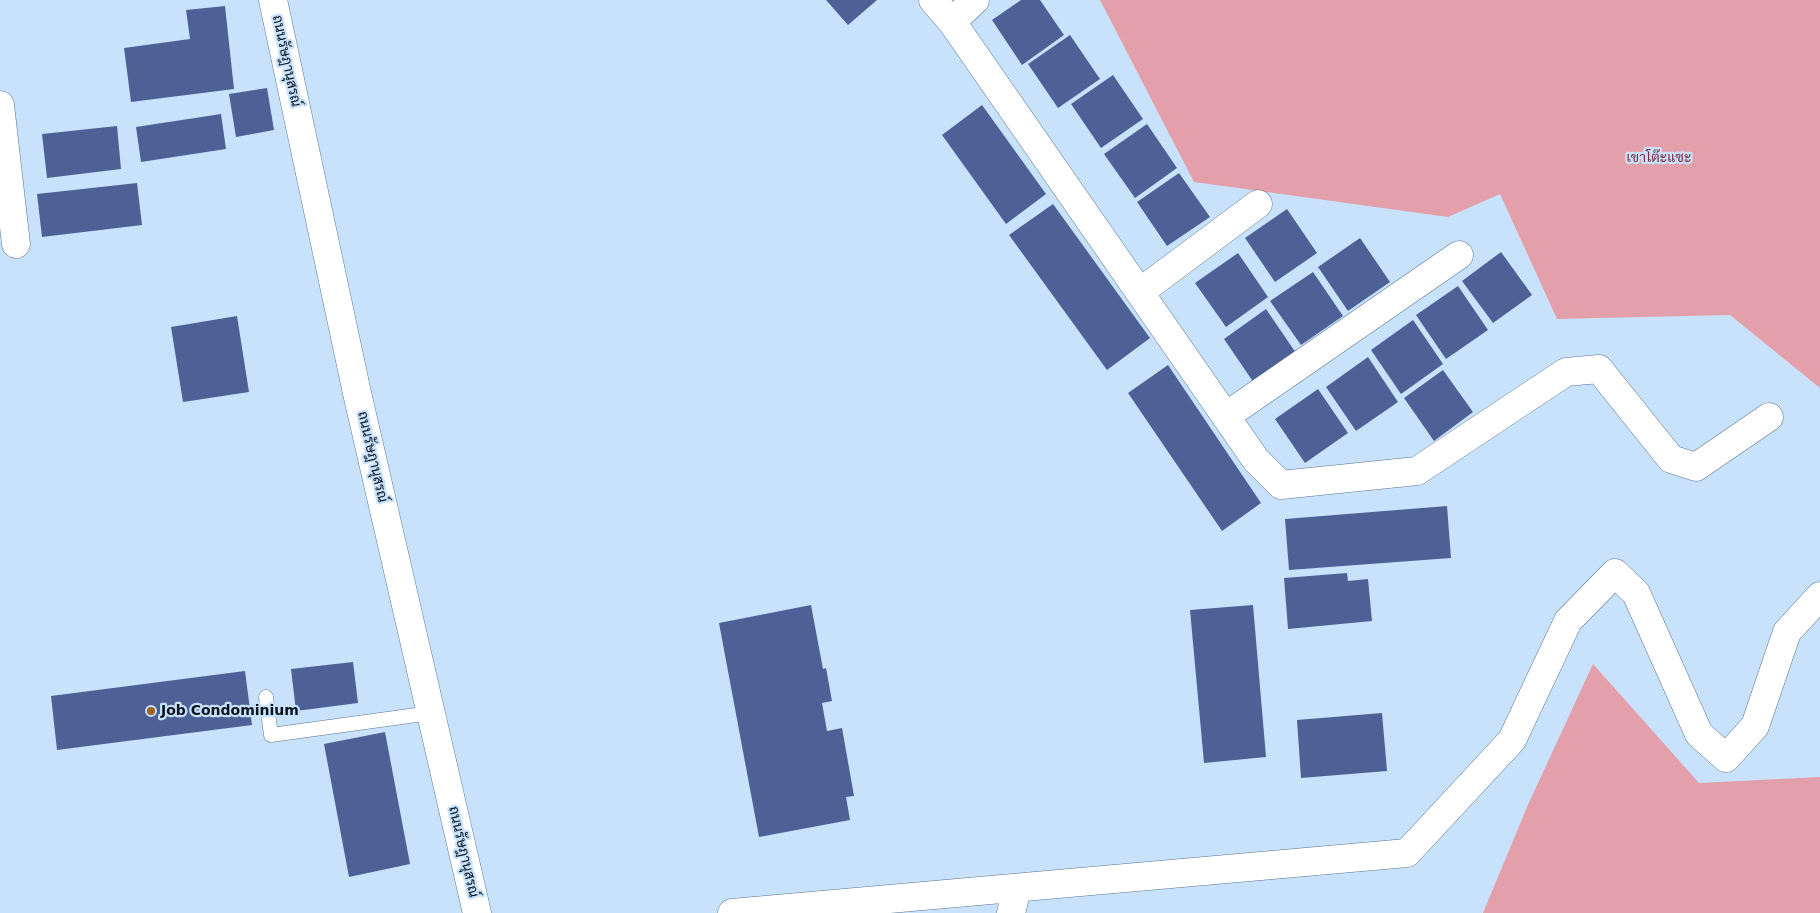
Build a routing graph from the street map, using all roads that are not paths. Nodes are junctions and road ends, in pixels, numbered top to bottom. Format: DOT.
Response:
graph roads {
  1 [pos="273,0"];
  2 [pos="933,0"];
  3 [pos="975,0"];
  4 [pos="952,22"];
  5 [pos="0,105"];
  6 [pos="1258,204"];
  7 [pos="16,244"];
  8 [pos="1459,255"];
  9 [pos="1140,292"];
  10 [pos="1226,416"];
  11 [pos="1769,417"];
  12 [pos="1820,596"];
  13 [pos="266,697"];
  14 [pos="431,713"];
  15 [pos="1014,900"];
  16 [pos="477,913"];
  17 [pos="732,913"];
  1 -- 14 [label="street, ถนนรัษฎานุสรณ์"];
  2 -- 4 [label="street"];
  3 -- 4 [label="street"];
  4 -- 9 [label="street"];
  5 -- 7 [label="street"];
  6 -- 9 [label="street"];
  8 -- 10 [label="street"];
  9 -- 10 [label="street"];
  10 -- 11 [label="street"];
  12 -- 15 [label="street"];
  13 -- 14 [label="lane"];
  14 -- 16 [label="street, ถนนรัษฎานุสรณ์"];
  15 -- 17 [label="street"];
}
